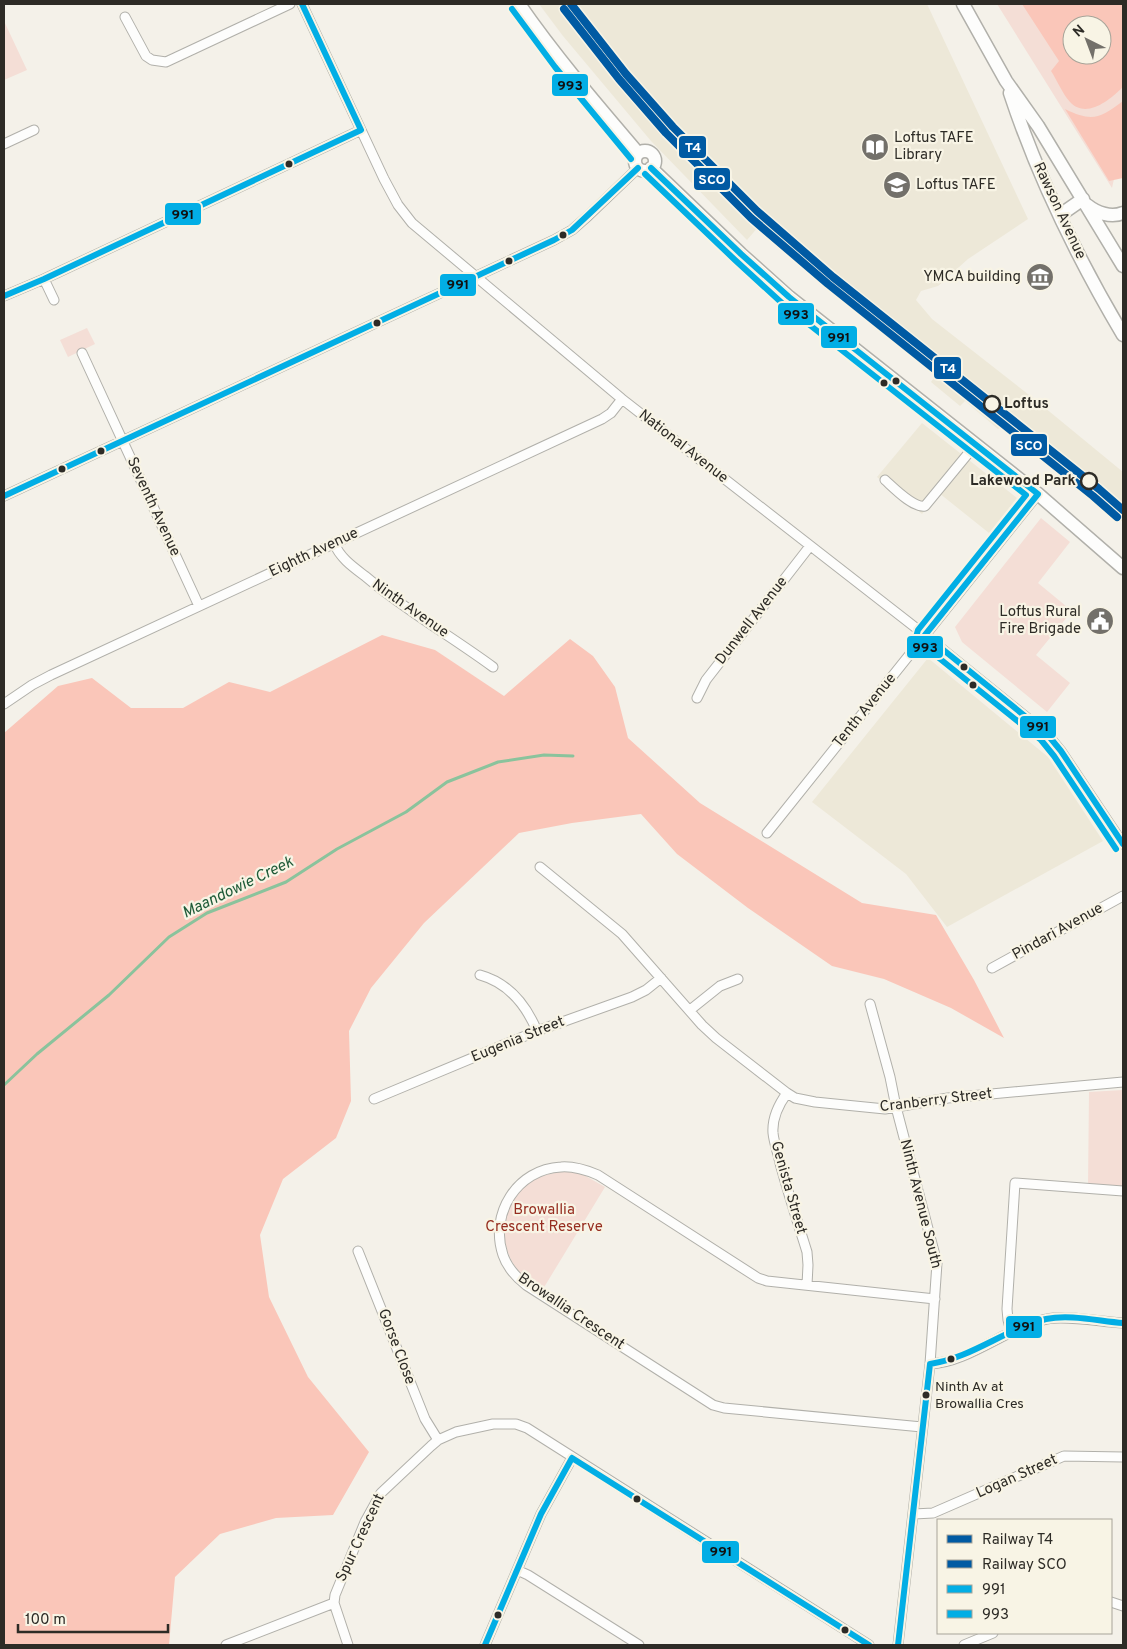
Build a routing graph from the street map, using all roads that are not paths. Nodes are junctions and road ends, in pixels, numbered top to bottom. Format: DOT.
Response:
graph roads {
  1 [pos="290,4"];
  2 [pos="302,4"];
  3 [pos="519,4"];
  4 [pos="962,4"];
  5 [pos="125,17"];
  6 [pos="1006,81"];
  7 [pos="34,130"];
  8 [pos="361,130"];
  9 [pos="4,144"];
  10 [pos="638,153"];
  11 [pos="638,168"];
  12 [pos="651,168"];
  13 [pos="1083,199"];
  14 [pos="1123,213"];
  15 [pos="1060,215"];
  16 [pos="1123,266"];
  17 [pos="475,277"];
  18 [pos="44,279"];
  19 [pos="4,296"];
  20 [pos="54,300"];
  21 [pos="1123,336"];
  22 [pos="82,353"];
  23 [pos="622,399"];
  24 [pos="122,441"];
  25 [pos="976,444"];
  26 [pos="884,480"];
  27 [pos="1038,494"];
  28 [pos="4,496"];
  29 [pos="334,544"];
  30 [pos="810,546"];
  31 [pos="1123,568"];
  32 [pos="200,606"];
  33 [pos="925,635"];
  34 [pos="493,667"];
  35 [pos="697,698"];
  36 [pos="4,704"];
  37 [pos="767,833"];
  38 [pos="1123,844"];
  39 [pos="540,867"];
  40 [pos="1123,896"];
  41 [pos="992,968"];
  42 [pos="480,975"];
  43 [pos="661,978"];
  44 [pos="738,979"];
  45 [pos="870,1004"];
  46 [pos="690,1010"];
  47 [pos="537,1031"];
  48 [pos="1123,1082"];
  49 [pos="787,1093"];
  50 [pos="374,1099"];
  51 [pos="896,1107"];
  52 [pos="1123,1191"];
  53 [pos="358,1251"];
  54 [pos="807,1285"];
  55 [pos="935,1300"];
  56 [pos="1123,1323"];
  57 [pos="1011,1332"];
  58 [pos="930,1364"];
  59 [pos="922,1427"];
  60 [pos="438,1440"];
  61 [pos="1123,1457"];
  62 [pos="572,1458"];
  63 [pos="914,1514"];
  64 [pos="517,1570"];
  65 [pos="334,1603"];
  66 [pos="991,1634"];
  67 [pos="226,1645"];
  68 [pos="348,1645"];
  69 [pos="485,1645"];
  70 [pos="639,1645"];
  71 [pos="870,1645"];
  72 [pos="898,1645"];
  73 [pos="964,1645"];
  1 -- 5 [label="street"];
  2 -- 8 [label="street, National Avenue"];
  3 -- 10 [label="street"];
  4 -- 6 [label="street, Rawson Avenue"];
  6 -- 13 [label="street, Rawson Avenue"];
  6 -- 15 [label="street, Rawson Avenue"];
  7 -- 9 [label="street"];
  8 -- 17 [label="street, National Avenue"];
  8 -- 18 [label="street"];
  10 -- 11 [label="street"];
  10 -- 12 [label="street"];
  11 -- 12 [label="street"];
  11 -- 17 [label="street"];
  12 -- 25 [label="street"];
  13 -- 14 [label="street"];
  13 -- 15 [label="street"];
  13 -- 16 [label="street, Rawson Avenue"];
  15 -- 21 [label="street, Rawson Avenue"];
  17 -- 23 [label="street, National Avenue"];
  17 -- 24 [label="street"];
  18 -- 19 [label="street"];
  18 -- 20 [label="street"];
  22 -- 24 [label="street, Seventh Avenue"];
  23 -- 29 [label="street, Eighth Avenue"];
  23 -- 30 [label="street, National Avenue"];
  24 -- 28 [label="street"];
  24 -- 32 [label="street, Seventh Avenue"];
  25 -- 26 [label="street"];
  25 -- 27 [label="street"];
  27 -- 31 [label="street"];
  27 -- 33 [label="street, Tenth Avenue"];
  29 -- 32 [label="street, Eighth Avenue"];
  29 -- 34 [label="street, Ninth Avenue"];
  30 -- 33 [label="street, National Avenue"];
  30 -- 35 [label="street, Dunwell Avenue"];
  32 -- 36 [label="street, Eighth Avenue"];
  33 -- 37 [label="street, Tenth Avenue"];
  33 -- 38 [label="street, National Avenue"];
  39 -- 43 [label="street, Cranberry Street"];
  40 -- 41 [label="street, Pindari Avenue"];
  42 -- 47 [label="street"];
  43 -- 46 [label="street, Cranberry Street"];
  43 -- 47 [label="street, Eugenia Street"];
  44 -- 46 [label="street"];
  45 -- 51 [label="street, Ninth Avenue South"];
  46 -- 49 [label="street, Cranberry Street"];
  47 -- 50 [label="street, Eugenia Street"];
  48 -- 51 [label="street, Cranberry Street"];
  49 -- 51 [label="street, Cranberry Street"];
  49 -- 54 [label="street, Genista Street"];
  51 -- 55 [label="street, Ninth Avenue South"];
  52 -- 57 [label="street"];
  53 -- 60 [label="street, Gorse Close"];
  54 -- 55 [label="street, Browallia Crescent"];
  54 -- 59 [label="street, Browallia Crescent"];
  55 -- 58 [label="street, Ninth Avenue South"];
  56 -- 57 [label="street"];
  57 -- 58 [label="street"];
  58 -- 59 [label="street, Ninth Avenue South"];
  59 -- 63 [label="street, Ninth Avenue South"];
  60 -- 62 [label="street, Spur Crescent"];
  60 -- 65 [label="street, Spur Crescent"];
  61 -- 63 [label="street, Logan Street"];
  62 -- 64 [label="street"];
  62 -- 71 [label="street, Spur Crescent"];
  63 -- 72 [label="street, Ninth Avenue South"];
  64 -- 69 [label="street"];
  64 -- 70 [label="street"];
  65 -- 67 [label="street"];
  65 -- 68 [label="street"];
  66 -- 73 [label="street"];
}
